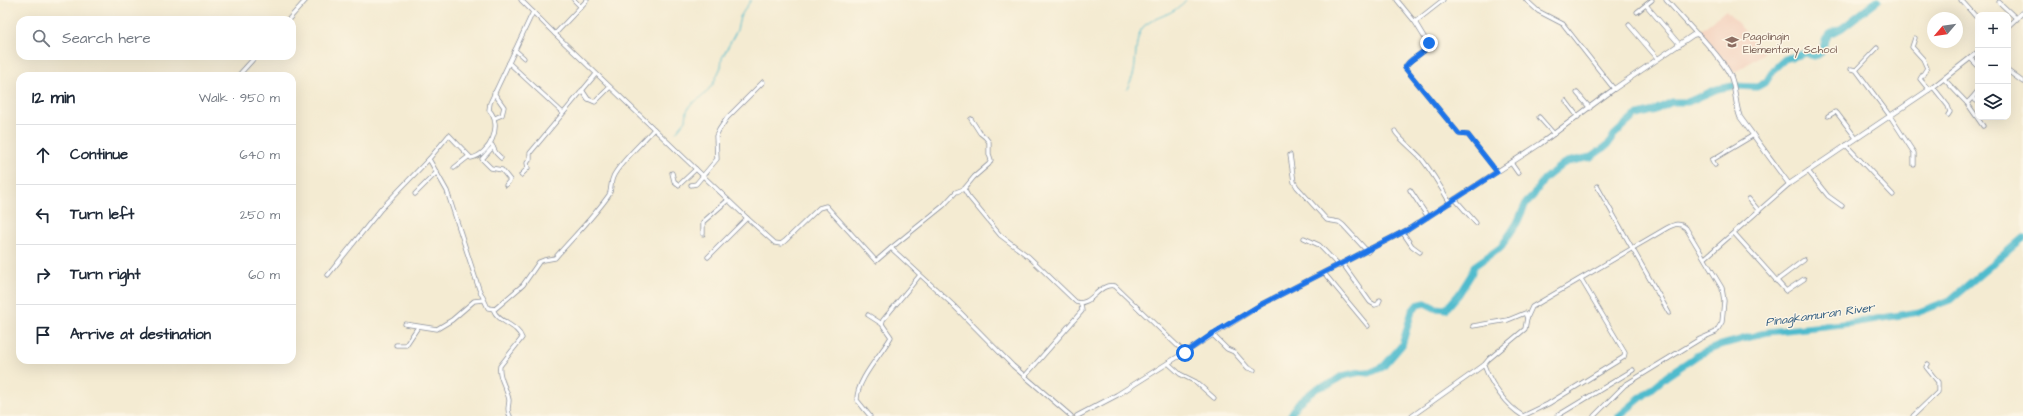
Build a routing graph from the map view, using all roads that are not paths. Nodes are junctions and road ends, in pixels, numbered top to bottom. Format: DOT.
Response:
graph roads {
  1 [pos="306,0"];
  2 [pos="521,0"];
  3 [pos="574,0"];
  4 [pos="587,0"];
  5 [pos="1397,0"];
  6 [pos="1443,0"];
  7 [pos="1526,0"];
  8 [pos="1652,0"];
  9 [pos="1666,0"];
  10 [pos="1961,0"];
  11 [pos="1999,2"];
  12 [pos="1646,5"];
  13 [pos="581,7"];
  14 [pos="533,12"];
  15 [pos="1637,12"];
  16 [pos="2023,12"];
  17 [pos="292,16"];
  18 [pos="1975,16"];
  19 [pos="2016,19"];
  20 [pos="1415,22"];
  21 [pos="2011,23"];
  22 [pos="1629,25"];
  23 [pos="556,34"];
  24 [pos="1697,34"];
  25 [pos="1915,38"];
  26 [pos="1680,45"];
  27 [pos="1877,48"];
  28 [pos="515,50"];
  29 [pos="1975,54"];
  30 [pos="524,58"];
  31 [pos="1970,58"];
  32 [pos="1658,59"];
  33 [pos="252,60"];
  34 [pos="509,62"];
  35 [pos="1975,63"];
  36 [pos="1851,69"];
  37 [pos="1856,70"];
  38 [pos="242,72"];
  39 [pos="2011,73"];
  40 [pos="596,74"];
  41 [pos="1944,79"];
  42 [pos="764,82"];
  43 [pos="2023,82"];
  44 [pos="610,87"];
  45 [pos="1931,88"];
  46 [pos="1614,89"];
  47 [pos="582,90"];
  48 [pos="494,93"];
  49 [pos="1577,93"];
  50 [pos="1975,94"];
  51 [pos="1972,98"];
  52 [pos="1975,100"];
  53 [pos="1566,101"];
  54 [pos="1966,103"];
  55 [pos="1590,108"];
  56 [pos="563,113"];
  57 [pos="1948,115"];
  58 [pos="1828,116"];
  59 [pos="1890,116"];
  60 [pos="1539,117"];
  61 [pos="1578,117"];
  62 [pos="495,118"];
  63 [pos="971,119"];
  64 [pos="1983,126"];
  65 [pos="654,129"];
  66 [pos="1395,131"];
  67 [pos="1554,134"];
  68 [pos="1752,136"];
  69 [pos="1856,138"];
  70 [pos="490,143"];
  71 [pos="1846,145"];
  72 [pos="493,147"];
  73 [pos="1290,155"];
  74 [pos="468,157"];
  75 [pos="501,158"];
  76 [pos="429,159"];
  77 [pos="1511,163"];
  78 [pos="1715,165"];
  79 [pos="1914,165"];
  80 [pos="454,168"];
  81 [pos="696,168"];
  82 [pos="1808,171"];
  83 [pos="437,172"];
  84 [pos="693,172"];
  85 [pos="1497,172"];
  86 [pos="672,173"];
  87 [pos="1518,173"];
  88 [pos="521,175"];
  89 [pos="703,177"];
  90 [pos="1789,184"];
  91 [pos="506,185"];
  92 [pos="691,185"];
  93 [pos="1597,186"];
  94 [pos="964,189"];
  95 [pos="1410,190"];
  96 [pos="415,194"];
  97 [pos="1893,195"];
  98 [pos="1749,198"];
  99 [pos="1455,199"];
  100 [pos="728,200"];
  101 [pos="1450,203"];
  102 [pos="1842,206"];
  103 [pos="1759,211"];
  104 [pos="1428,217"];
  105 [pos="747,218"];
  106 [pos="1476,223"];
  107 [pos="1403,233"];
  108 [pos="1734,233"];
  109 [pos="703,234"];
  110 [pos="1304,238"];
  111 [pos="891,248"];
  112 [pos="1634,248"];
  113 [pos="1368,252"];
  114 [pos="1420,252"];
  115 [pos="708,257"];
  116 [pos="1705,258"];
  117 [pos="1804,260"];
  118 [pos="1341,265"];
  119 [pos="1324,273"];
  120 [pos="328,274"];
  121 [pos="920,275"];
  122 [pos="1581,279"];
  123 [pos="1804,279"];
  124 [pos="1776,281"];
  125 [pos="483,300"];
  126 [pos="1380,300"];
  127 [pos="1081,304"];
  128 [pos="493,309"];
  129 [pos="1669,313"];
  130 [pos="868,314"];
  131 [pos="1527,318"];
  132 [pos="405,324"];
  133 [pos="882,324"];
  134 [pos="1368,326"];
  135 [pos="1473,326"];
  136 [pos="418,327"];
  137 [pos="1212,334"];
  138 [pos="396,346"];
  139 [pos="1185,353"];
  140 [pos="1168,363"];
  141 [pos="1928,364"];
  142 [pos="1484,365"];
  143 [pos="1254,370"];
  144 [pos="1633,370"];
  145 [pos="1025,376"];
  146 [pos="1214,398"];
  147 [pos="510,416"];
  148 [pos="870,416"];
  149 [pos="1071,416"];
  150 [pos="1077,416"];
  151 [pos="1412,416"];
  152 [pos="1523,416"];
  153 [pos="1557,416"];
  154 [pos="1594,416"];
  155 [pos="1913,416"];
  1 -- 17 [label="street"];
  2 -- 14 [label="street"];
  3 -- 13 [label="street"];
  4 -- 13 [label="street"];
  5 -- 20 [label="street"];
  6 -- 20 [label="street"];
  7 -- 46 [label="street"];
  8 -- 12 [label="street"];
  9 -- 24 [label="street"];
  10 -- 18 [label="street"];
  11 -- 19 [label="street"];
  12 -- 15 [label="street"];
  12 -- 26 [label="street"];
  13 -- 23 [label="street"];
  14 -- 23 [label="street"];
  14 -- 28 [label="street"];
  16 -- 19 [label="street"];
  19 -- 21 [label="street"];
  20 -- 85 [label="street"];
  22 -- 32 [label="street"];
  23 -- 40 [label="street"];
  24 -- 26 [label="street"];
  24 -- 68 [label="street"];
  25 -- 45 [label="street"];
  26 -- 32 [label="street"];
  27 -- 37 [label="street"];
  28 -- 30 [label="street"];
  28 -- 34 [label="street"];
  29 -- 31 [label="street"];
  31 -- 35 [label="street"];
  31 -- 41 [label="street"];
  32 -- 46 [label="street"];
  33 -- 38 [label="street"];
  34 -- 48 [label="street"];
  34 -- 56 [label="street"];
  36 -- 37 [label="street"];
  37 -- 59 [label="street"];
  39 -- 43 [label="street"];
  40 -- 44 [label="street"];
  40 -- 47 [label="street"];
  41 -- 45 [label="street"];
  41 -- 54 [label="street"];
  42 -- 89 [label="street"];
  44 -- 47 [label="street"];
  44 -- 65 [label="street"];
  45 -- 57 [label="street"];
  45 -- 59 [label="street"];
  46 -- 55 [label="street"];
  47 -- 56 [label="street"];
  48 -- 62 [label="street"];
  48 -- 62 [label="street"];
  49 -- 55 [label="street"];
  50 -- 51 [label="street"];
  51 -- 52 [label="street"];
  51 -- 54 [label="street"];
  53 -- 61 [label="street"];
  54 -- 64 [label="street"];
  55 -- 61 [label="street"];
  56 -- 88 [label="street"];
  58 -- 69 [label="street"];
  59 -- 69 [label="street"];
  59 -- 79 [label="street"];
  60 -- 67 [label="street"];
  61 -- 67 [label="street"];
  62 -- 70 [label="street"];
  63 -- 94 [label="street"];
  65 -- 81 [label="street"];
  65 -- 128 [label="street"];
  66 -- 101 [label="street"];
  67 -- 77 [label="street"];
  68 -- 78 [label="street"];
  68 -- 90 [label="street"];
  69 -- 71 [label="street"];
  70 -- 72 [label="street"];
  70 -- 74 [label="street"];
  71 -- 82 [label="street"];
  71 -- 97 [label="street"];
  72 -- 75 [label="street"];
  72 -- 91 [label="street"];
  73 -- 113 [label="street"];
  74 -- 76 [label="street"];
  74 -- 80 [label="street"];
  76 -- 83 [label="street"];
  76 -- 120 [label="street"];
  77 -- 85 [label="street"];
  77 -- 87 [label="street"];
  81 -- 84 [label="street"];
  81 -- 89 [label="street"];
  82 -- 90 [label="street"];
  82 -- 102 [label="street"];
  83 -- 96 [label="street"];
  83 -- 125 [label="street"];
  84 -- 86 [label="street"];
  84 -- 89 [label="street"];
  85 -- 99 [label="street"];
  89 -- 92 [label="street"];
  89 -- 100 [label="street"];
  90 -- 103 [label="street"];
  93 -- 112 [label="street"];
  94 -- 111 [label="street"];
  94 -- 127 [label="street"];
  95 -- 104 [label="street"];
  98 -- 103 [label="street"];
  99 -- 101 [label="street"];
  99 -- 106 [label="street"];
  100 -- 105 [label="street"];
  100 -- 109 [label="street"];
  101 -- 104 [label="street"];
  103 -- 108 [label="street"];
  104 -- 107 [label="street"];
  105 -- 111 [label="street"];
  105 -- 115 [label="street"];
  107 -- 113 [label="street"];
  107 -- 114 [label="street"];
  108 -- 116 [label="street"];
  108 -- 124 [label="street"];
  110 -- 118 [label="street"];
  111 -- 121 [label="street"];
  112 -- 116 [label="street"];
  112 -- 122 [label="street"];
  112 -- 129 [label="street"];
  113 -- 118 [label="street"];
  116 -- 154 [label="street"];
  117 -- 124 [label="street"];
  118 -- 119 [label="street"];
  118 -- 126 [label="street"];
  119 -- 134 [label="street"];
  119 -- 137 [label="street"];
  121 -- 133 [label="street"];
  121 -- 145 [label="street"];
  122 -- 131 [label="street"];
  122 -- 152 [label="street"];
  123 -- 124 [label="street"];
  125 -- 128 [label="street"];
  125 -- 136 [label="street"];
  127 -- 139 [label="street"];
  127 -- 145 [label="street"];
  128 -- 147 [label="street"];
  130 -- 133 [label="street"];
  131 -- 135 [label="street"];
  131 -- 142 [label="street"];
  132 -- 136 [label="street"];
  133 -- 148 [label="street"];
  136 -- 138 [label="street"];
  137 -- 139 [label="street"];
  137 -- 143 [label="street"];
  139 -- 140 [label="street"];
  140 -- 146 [label="street"];
  140 -- 150 [label="street"];
  141 -- 155 [label="street"];
  142 -- 151 [label="street"];
  142 -- 152 [label="street"];
  144 -- 153 [label="street"];
  145 -- 149 [label="street"];
}
